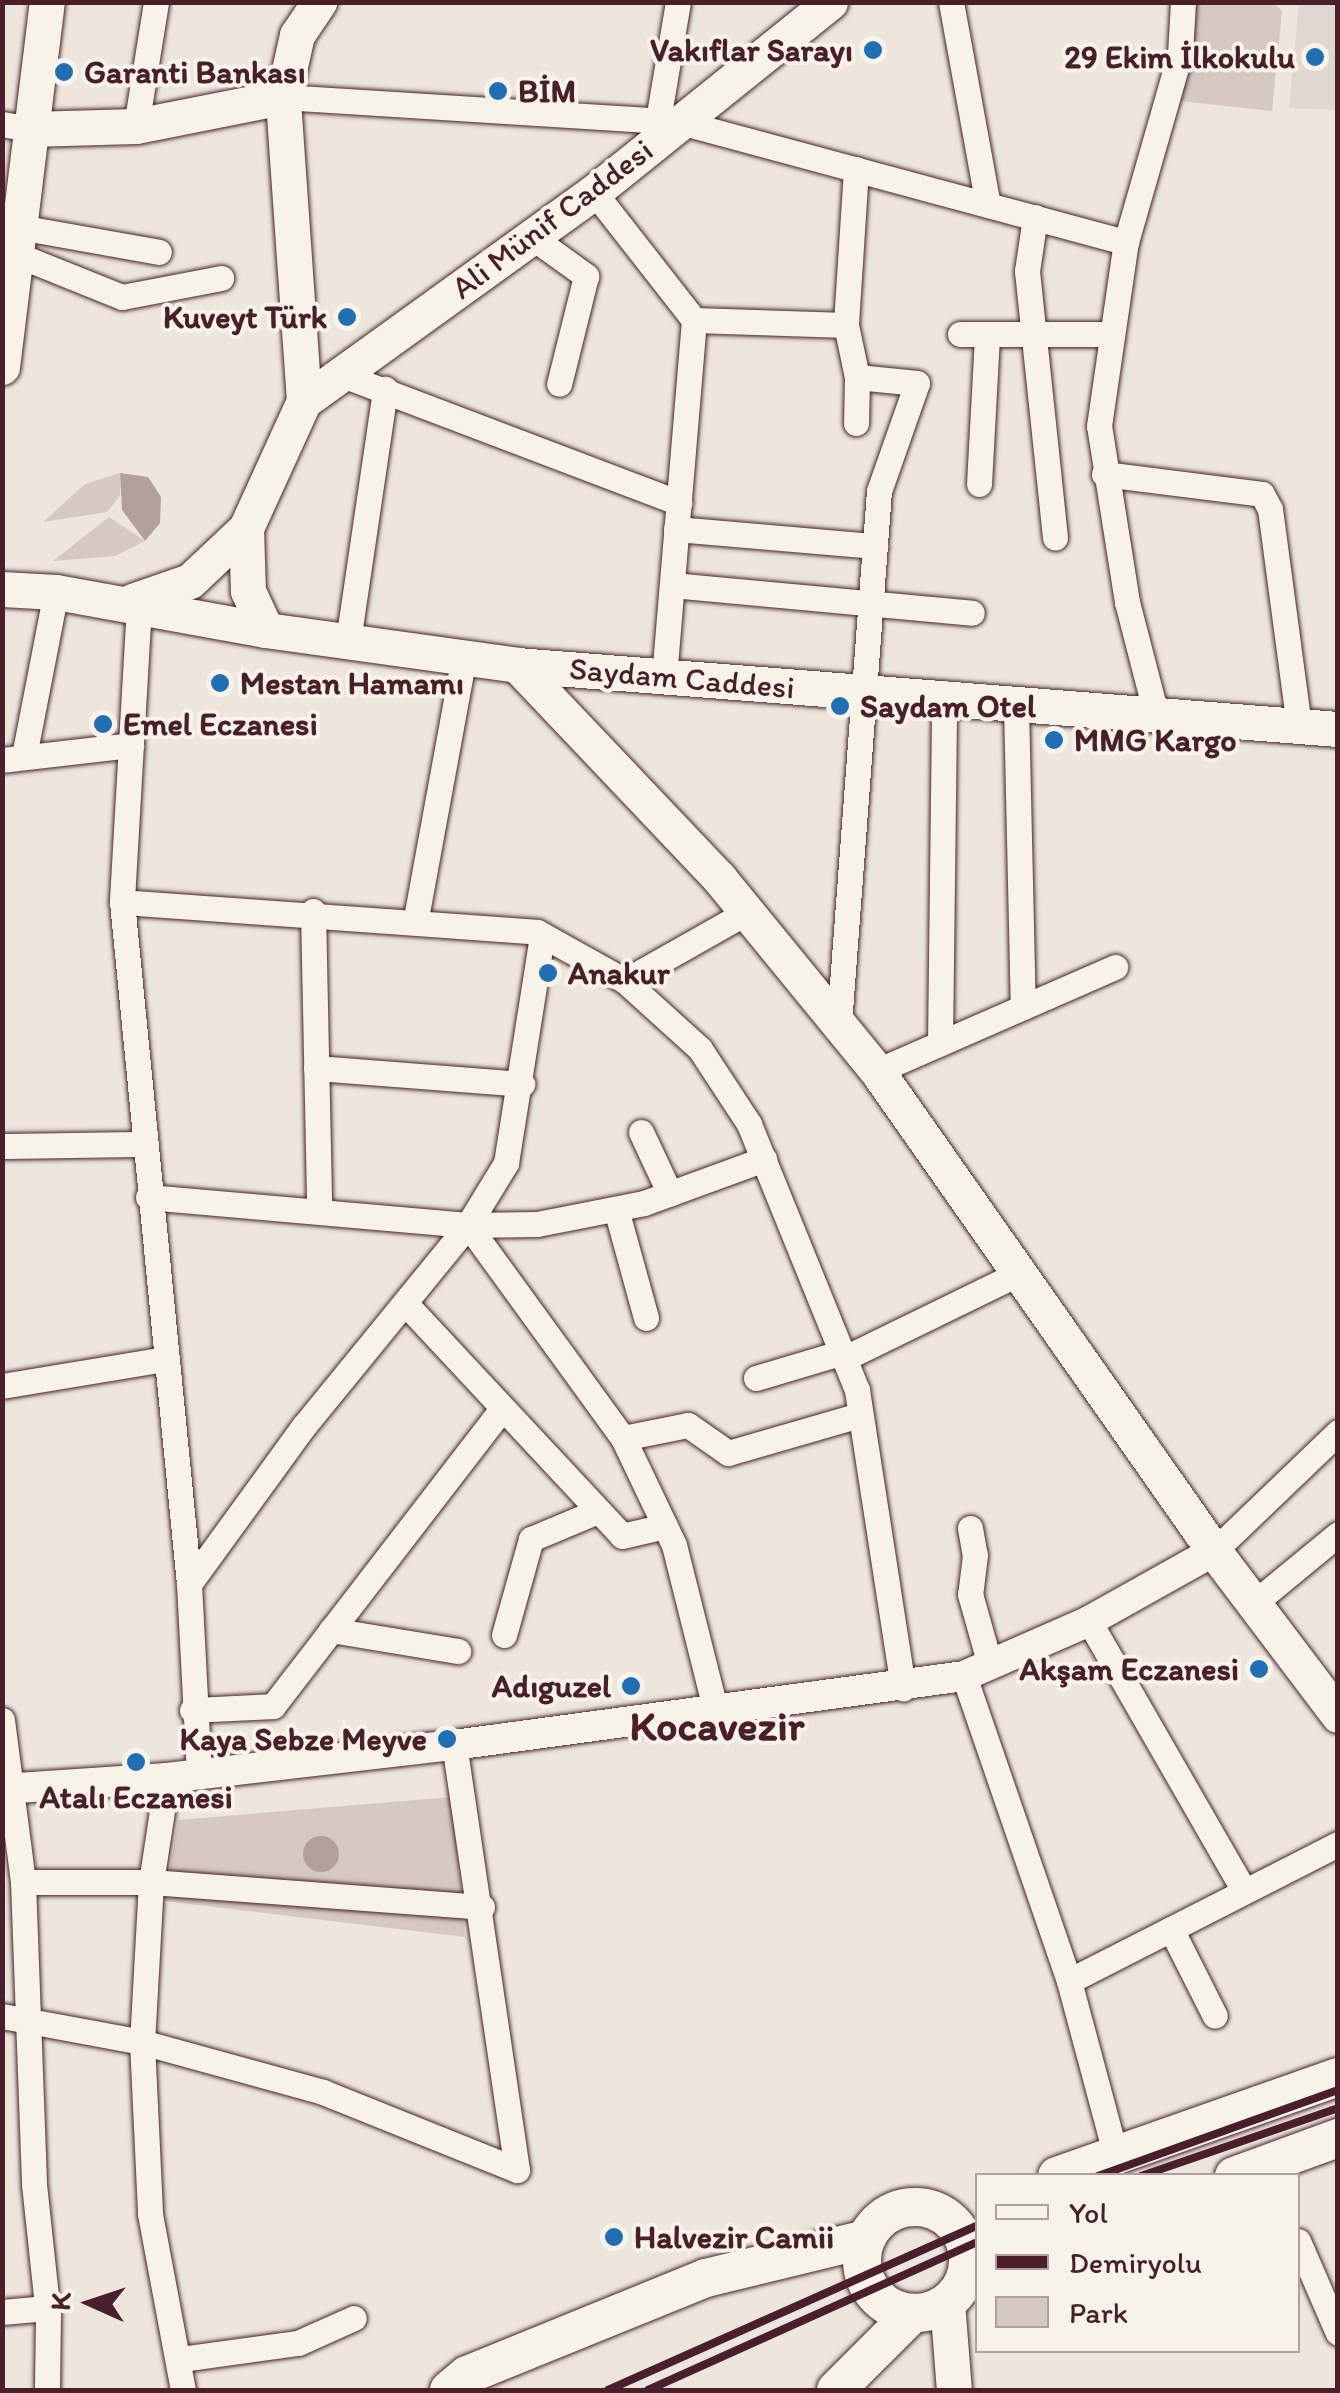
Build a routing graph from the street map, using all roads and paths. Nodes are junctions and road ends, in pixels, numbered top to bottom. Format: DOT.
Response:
graph roads {
  1 [pos="47,2"];
  2 [pos="156,2"];
  3 [pos="319,2"];
  4 [pos="678,2"];
  5 [pos="830,2"];
  6 [pos="951,2"];
  7 [pos="1183,2"];
  8 [pos="283,97"];
  9 [pos="669,121"];
  10 [pos="136,126"];
  11 [pos="16,127"];
  12 [pos="856,169"];
  13 [pos="594,192"];
  14 [pos="988,205"];
  15 [pos="1034,217"];
  16 [pos="532,237"];
  17 [pos="17,241"];
  18 [pos="1126,242"];
  19 [pos="158,252"];
  20 [pos="221,278"];
  21 [pos="694,320"];
  22 [pos="846,325"];
  23 [pos="960,334"];
  24 [pos="988,334"];
  25 [pos="1037,334"];
  26 [pos="1112,334"];
  27 [pos="2,367"];
  28 [pos="340,374"];
  29 [pos="857,377"];
  30 [pos="559,384"];
  31 [pos="385,389"];
  32 [pos="304,401"];
  33 [pos="856,423"];
  34 [pos="1104,474"];
  35 [pos="979,484"];
  36 [pos="679,503"];
  37 [pos="246,528"];
  38 [pos="676,530"];
  39 [pos="1055,538"];
  40 [pos="875,546"];
  41 [pos="672,585"];
  42 [pos="2,589"];
  43 [pos="56,592"];
  44 [pos="131,604"];
  45 [pos="871,605"];
  46 [pos="972,613"];
  47 [pos="266,630"];
  48 [pos="348,642"];
  49 [pos="464,657"];
  50 [pos="517,664"];
  51 [pos="664,677"];
  52 [pos="863,693"];
  53 [pos="944,700"];
  54 [pos="1016,706"];
  55 [pos="1157,718"];
  56 [pos="1299,726"];
  57 [pos="1338,729"];
  58 [pos="131,745"];
  59 [pos="14,758"];
  60 [pos="122,902"];
  61 [pos="312,911"];
  62 [pos="747,912"];
  63 [pos="416,918"];
  64 [pos="542,934"];
  65 [pos="1115,967"];
  66 [pos="625,981"];
  67 [pos="1022,1006"];
  68 [pos="839,1024"];
  69 [pos="940,1044"];
  70 [pos="316,1068"];
  71 [pos="877,1071"];
  72 [pos="522,1084"];
  73 [pos="642,1132"];
  74 [pos="142,1144"];
  75 [pos="2,1146"];
  76 [pos="764,1159"];
  77 [pos="670,1194"];
  78 [pos="148,1197"];
  79 [pos="319,1208"];
  80 [pos="616,1209"];
  81 [pos="468,1225"];
  82 [pos="1018,1273"];
  83 [pos="404,1303"];
  84 [pos="646,1318"];
  85 [pos="844,1355"];
  86 [pos="165,1359"];
  87 [pos="756,1378"];
  88 [pos="2,1386"];
  89 [pos="501,1410"];
  90 [pos="860,1416"];
  91 [pos="1338,1432"];
  92 [pos="624,1438"];
  93 [pos="598,1511"];
  94 [pos="665,1526"];
  95 [pos="970,1528"];
  96 [pos="1338,1534"];
  97 [pos="1214,1551"];
  98 [pos="190,1584"];
  99 [pos="1252,1604"];
  100 [pos="1090,1621"];
  101 [pos="332,1630"];
  102 [pos="504,1635"];
  103 [pos="458,1651"];
  104 [pos="977,1670"];
  105 [pos="902,1688"];
  106 [pos="192,1710"];
  107 [pos="716,1712"];
  108 [pos="1338,1716"];
  109 [pos="2,1720"];
  110 [pos="454,1745"];
  111 [pos="199,1775"];
  112 [pos="167,1778"];
  113 [pos="8,1788"];
  114 [pos="1338,1844"];
  115 [pos="23,1882"];
  116 [pos="151,1882"];
  117 [pos="1244,1892"];
  118 [pos="482,1907"];
  119 [pos="1171,1929"];
  120 [pos="1069,1982"];
  121 [pos="2,2016"];
  122 [pos="1216,2016"];
  123 [pos="32,2026"];
  124 [pos="142,2042"];
  125 [pos="1338,2077"];
  126 [pos="1338,2138"];
  127 [pos="1116,2158"];
  128 [pos="1254,2172"];
  129 [pos="1067,2173"];
  130 [pos="975,2201"];
  131 [pos="939,2211"];
  132 [pos="866,2239"];
  133 [pos="1300,2245"];
  134 [pos="951,2289"];
  135 [pos="47,2308"];
  136 [pos="2,2312"];
  137 [pos="354,2318"];
  138 [pos="1335,2320"];
  139 [pos="182,2358"];
  140 [pos="46,2390"];
  141 [pos="184,2390"];
  142 [pos="448,2390"];
  143 [pos="836,2390"];
  144 [pos="954,2390"];
  1 -- 11 [label="main road"];
  2 -- 10 [label="street"];
  3 -- 8 [label="main road"];
  4 -- 9 [label="street"];
  5 -- 9 [label="main road, Ali Münif Caddesi"];
  6 -- 14 [label="street"];
  7 -- 18 [label="street"];
  8 -- 9 [label="street"];
  8 -- 10 [label="main road"];
  8 -- 32 [label="main road"];
  9 -- 12 [label="street"];
  9 -- 13 [label="main road, Ali Münif Caddesi"];
  10 -- 11 [label="main road"];
  11 -- 17 [label="main road"];
  12 -- 14 [label="street"];
  12 -- 22 [label="street"];
  13 -- 16 [label="main road, Ali Münif Caddesi"];
  13 -- 21 [label="street"];
  14 -- 15 [label="street"];
  15 -- 18 [label="street"];
  15 -- 25 [label="street"];
  16 -- 28 [label="main road, Ali Münif Caddesi"];
  16 -- 30 [label="street"];
  17 -- 19 [label="street"];
  17 -- 20 [label="street"];
  17 -- 27 [label="main road"];
  18 -- 26 [label="street"];
  21 -- 22 [label="street"];
  21 -- 36 [label="street"];
  22 -- 29 [label="street"];
  23 -- 24 [label="street"];
  24 -- 25 [label="street"];
  24 -- 35 [label="street"];
  25 -- 26 [label="street"];
  25 -- 39 [label="street"];
  26 -- 34 [label="street"];
  28 -- 31 [label="street"];
  28 -- 32 [label="main road, Ali Münif Caddesi"];
  29 -- 33 [label="street"];
  29 -- 40 [label="street"];
  31 -- 36 [label="street"];
  31 -- 48 [label="street"];
  32 -- 37 [label="main road, Ali Münif Caddesi"];
  34 -- 55 [label="street"];
  34 -- 56 [label="street"];
  36 -- 38 [label="street"];
  37 -- 44 [label="main road"];
  37 -- 47 [label="main road"];
  38 -- 40 [label="street"];
  38 -- 41 [label="street"];
  40 -- 45 [label="street"];
  41 -- 45 [label="street"];
  41 -- 51 [label="street"];
  42 -- 43 [label="main road, Saydam Caddesi"];
  43 -- 44 [label="main road, Saydam Caddesi"];
  43 -- 59 [label="street"];
  44 -- 47 [label="main road, Saydam Caddesi"];
  44 -- 58 [label="street"];
  45 -- 46 [label="street"];
  45 -- 52 [label="street"];
  47 -- 48 [label="main road, Saydam Caddesi"];
  48 -- 49 [label="main road, Saydam Caddesi"];
  49 -- 50 [label="main road, Saydam Caddesi"];
  49 -- 63 [label="street"];
  50 -- 51 [label="main road, Saydam Caddesi"];
  50 -- 62 [label="main road"];
  51 -- 52 [label="main road, Saydam Caddesi"];
  52 -- 53 [label="main road, Saydam Caddesi"];
  52 -- 68 [label="street"];
  53 -- 54 [label="main road, Saydam Caddesi"];
  53 -- 69 [label="street"];
  54 -- 55 [label="main road, Saydam Caddesi"];
  54 -- 67 [label="street"];
  55 -- 56 [label="main road, Saydam Caddesi"];
  56 -- 57 [label="main road, Saydam Caddesi"];
  58 -- 59 [label="street"];
  58 -- 60 [label="street"];
  60 -- 61 [label="street"];
  60 -- 74 [label="street"];
  61 -- 63 [label="street"];
  61 -- 70 [label="street"];
  62 -- 66 [label="street"];
  62 -- 68 [label="main road"];
  63 -- 64 [label="street"];
  64 -- 66 [label="street"];
  64 -- 72 [label="street"];
  65 -- 67 [label="street"];
  66 -- 76 [label="street"];
  67 -- 69 [label="street"];
  68 -- 71 [label="main road"];
  69 -- 71 [label="street"];
  70 -- 72 [label="street"];
  70 -- 79 [label="street"];
  71 -- 82 [label="main road"];
  72 -- 81 [label="street"];
  73 -- 77 [label="street"];
  74 -- 75 [label="street"];
  74 -- 78 [label="street"];
  76 -- 77 [label="street"];
  76 -- 85 [label="street"];
  77 -- 80 [label="street"];
  78 -- 79 [label="street"];
  78 -- 86 [label="street"];
  79 -- 81 [label="street"];
  80 -- 81 [label="street"];
  80 -- 84 [label="street"];
  81 -- 83 [label="street"];
  81 -- 92 [label="street"];
  82 -- 85 [label="street"];
  82 -- 97 [label="main road"];
  83 -- 89 [label="street"];
  83 -- 98 [label="street"];
  85 -- 87 [label="street"];
  85 -- 90 [label="street"];
  86 -- 88 [label="street"];
  86 -- 98 [label="street"];
  89 -- 93 [label="street"];
  89 -- 101 [label="street"];
  90 -- 92 [label="street"];
  90 -- 105 [label="street"];
  91 -- 97 [label="street"];
  92 -- 94 [label="street"];
  93 -- 94 [label="street"];
  93 -- 102 [label="street"];
  94 -- 107 [label="street"];
  95 -- 104 [label="street"];
  96 -- 99 [label="street"];
  97 -- 99 [label="main road"];
  97 -- 100 [label="street"];
  98 -- 106 [label="street"];
  99 -- 108 [label="main road"];
  100 -- 104 [label="street"];
  100 -- 117 [label="street"];
  101 -- 103 [label="street"];
  101 -- 106 [label="street"];
  104 -- 105 [label="street"];
  104 -- 120 [label="street"];
  105 -- 107 [label="street"];
  106 -- 111 [label="street"];
  107 -- 110 [label="street"];
  109 -- 113 [label="street"];
  110 -- 111 [label="street"];
  110 -- 118 [label="street"];
  111 -- 112 [label="street"];
  112 -- 113 [label="street"];
  112 -- 116 [label="street"];
  113 -- 115 [label="street"];
  114 -- 117 [label="street"];
  115 -- 116 [label="street"];
  115 -- 123 [label="street"];
  116 -- 118 [label="street"];
  116 -- 124 [label="street"];
  117 -- 119 [label="street"];
  118 -- 124 [label="street"];
  119 -- 120 [label="street"];
  119 -- 122 [label="street"];
  120 -- 127 [label="street"];
  121 -- 123 [label="street"];
  123 -- 124 [label="street"];
  123 -- 135 [label="street"];
  124 -- 139 [label="street"];
  125 -- 127 [label="main road"];
  126 -- 128 [label="main road"];
  127 -- 129 [label="main road"];
  130 -- 131 [label="main road"];
  131 -- 132 [label="main road"];
  131 -- 134 [label="main road"];
  132 -- 134 [label="main road"];
  132 -- 142 [label="main road"];
  133 -- 138 [label="street"];
  134 -- 143 [label="main road"];
  134 -- 144 [label="main road"];
  135 -- 136 [label="street"];
  135 -- 140 [label="street"];
  137 -- 139 [label="street"];
  139 -- 141 [label="street"];
}
